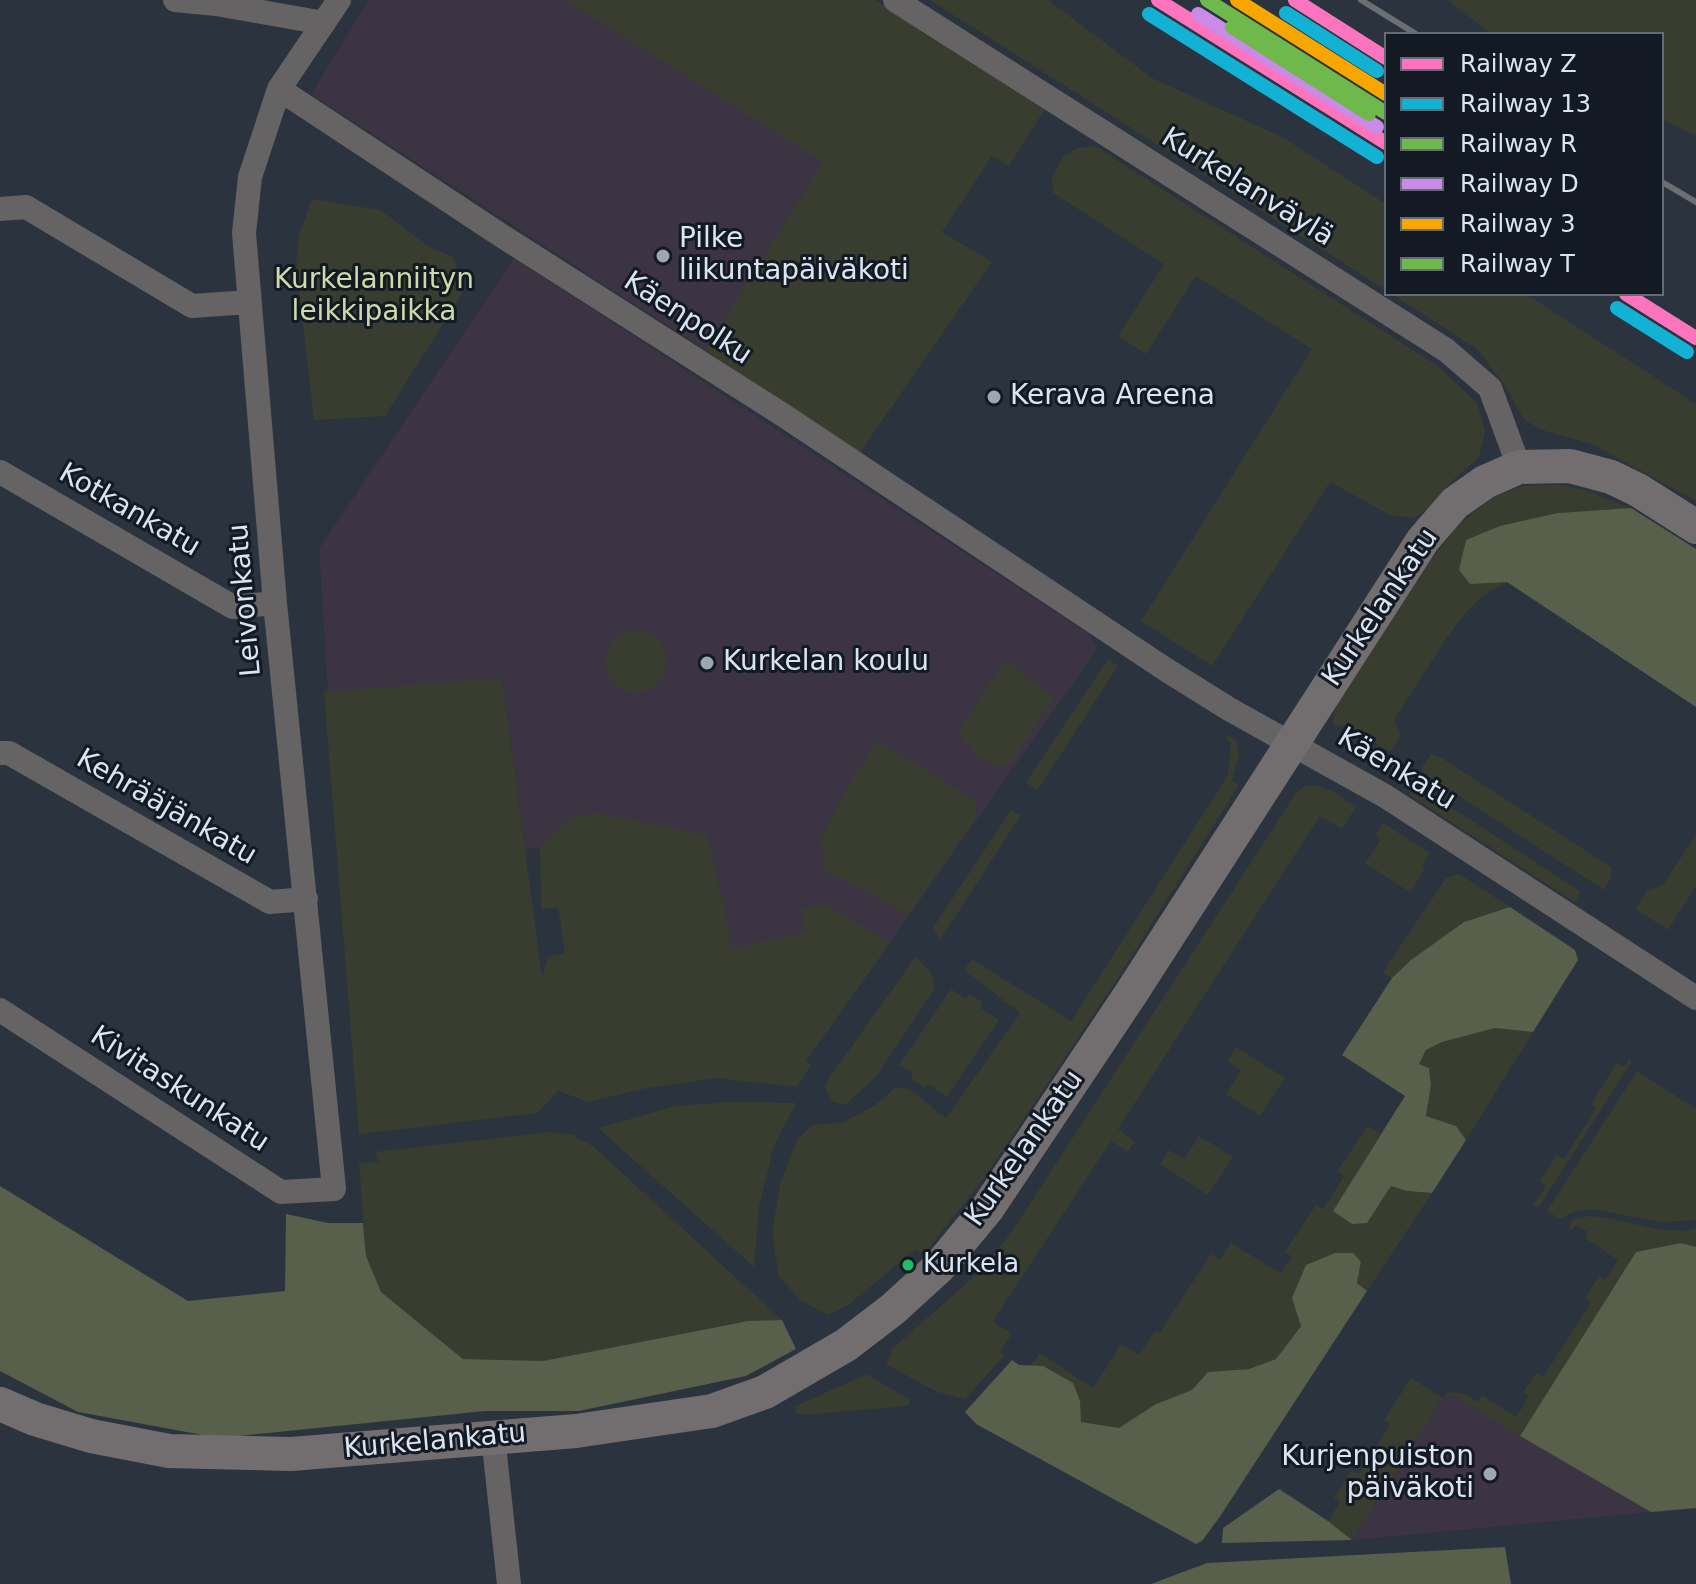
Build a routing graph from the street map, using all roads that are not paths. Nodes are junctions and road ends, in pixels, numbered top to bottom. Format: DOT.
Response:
graph roads {
  1 [pos="175,0"];
  2 [pos="339,0"];
  3 [pos="895,0"];
  4 [pos="324,23"];
  5 [pos="279,89"];
  6 [pos="0,209"];
  7 [pos="249,302"];
  8 [pos="1519,467"];
  9 [pos="0,472"];
  10 [pos="1696,527"];
  11 [pos="1062,601"];
  12 [pos="275,603"];
  13 [pos="1290,744"];
  14 [pos="0,753"];
  15 [pos="306,899"];
  16 [pos="1696,998"];
  17 [pos="0,1010"];
  18 [pos="334,1189"];
  19 [pos="0,1404"];
  20 [pos="493,1436"];
  21 [pos="509,1584"];
  1 -- 4 [label="street"];
  2 -- 4 [label="street"];
  3 -- 8 [label="street, Kurkelanväylä"];
  4 -- 5 [label="street, Leivonkatu"];
  5 -- 7 [label="street, Leivonkatu"];
  5 -- 11 [label="street, Käenpolku"];
  6 -- 7 [label="street"];
  7 -- 12 [label="street, Leivonkatu"];
  8 -- 10 [label="street, Kurkelankatu"];
  8 -- 13 [label="street, Kurkelankatu"];
  9 -- 12 [label="street, Kotkankatu"];
  11 -- 13 [label="street, Käenkatu"];
  12 -- 15 [label="street, Leivonkatu"];
  13 -- 16 [label="street, Käenkatu"];
  13 -- 20 [label="street, Kurkelankatu"];
  14 -- 15 [label="street, Kehrääjänkatu"];
  15 -- 18 [label="street, Leivonkatu"];
  17 -- 18 [label="street, Kivitaskunkatu"];
  19 -- 20 [label="street, Kurkelankatu"];
  20 -- 21 [label="street"];
}
